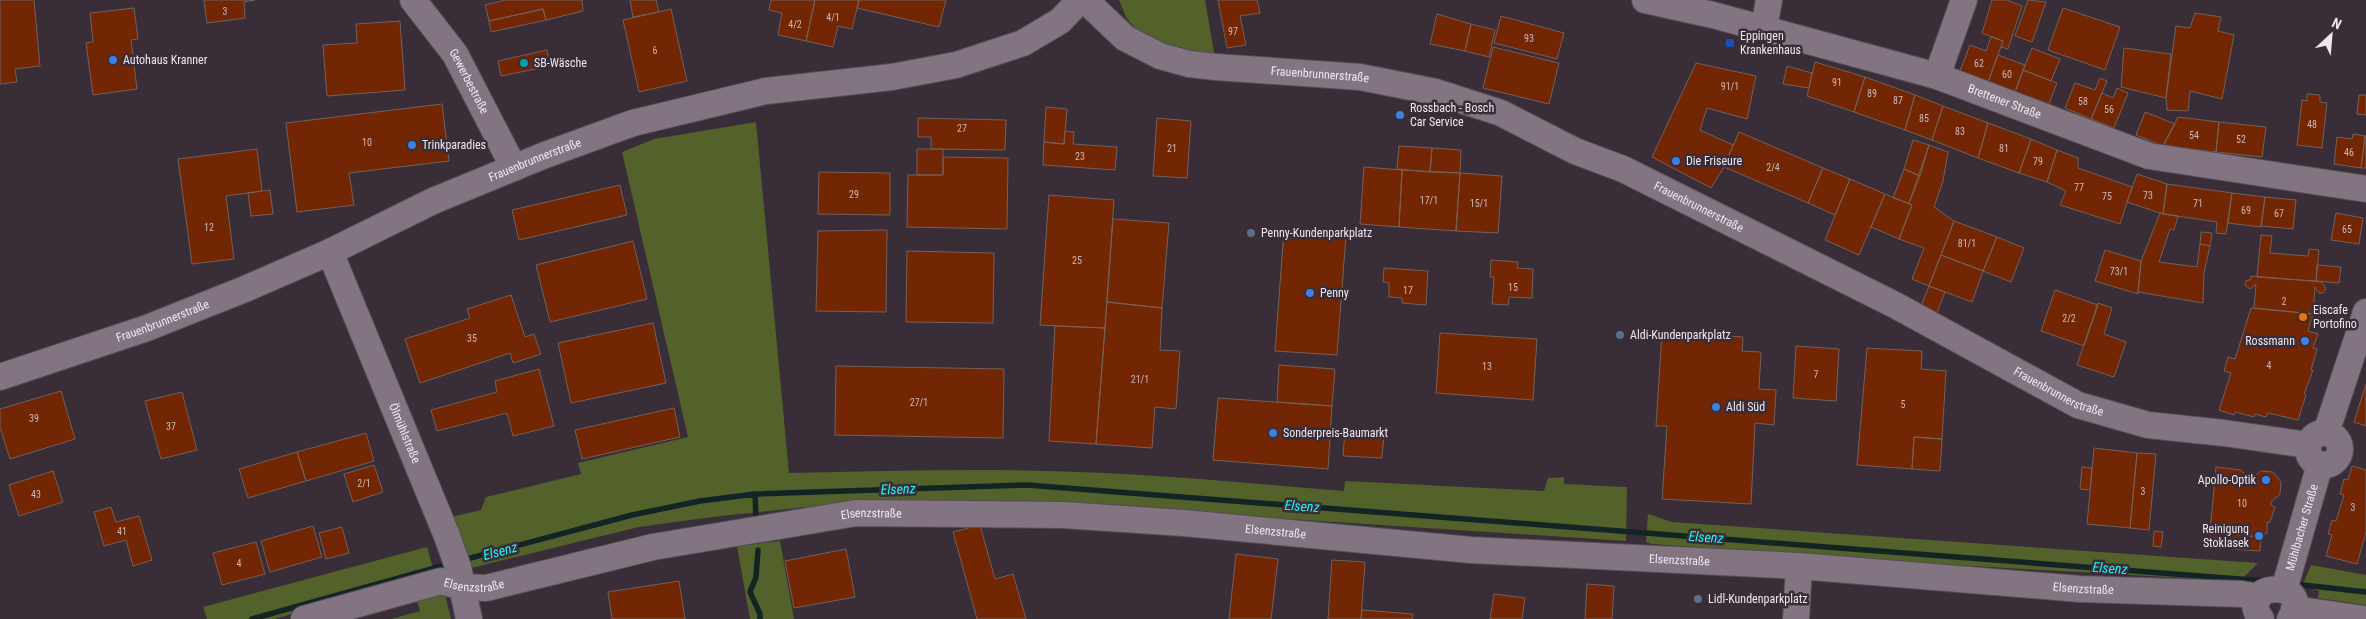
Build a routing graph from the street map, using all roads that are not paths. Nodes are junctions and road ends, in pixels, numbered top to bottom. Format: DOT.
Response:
graph roads {
  1 [pos="413,0"];
  2 [pos="1080,0"];
  3 [pos="1085,0"];
  4 [pos="1645,0"];
  5 [pos="1769,0"];
  6 [pos="1964,0"];
  7 [pos="1764,28"];
  8 [pos="1937,76"];
  9 [pos="514,168"];
  10 [pos="2366,189"];
  11 [pos="330,252"];
  12 [pos="2366,312"];
  13 [pos="0,377"];
  14 [pos="2318,447"];
  15 [pos="1799,566"];
  16 [pos="460,577"];
  17 [pos="2289,606"];
  18 [pos="2260,608"];
  19 [pos="304,619"];
  20 [pos="470,619"];
  21 [pos="1796,619"];
  22 [pos="2364,619"];
  1 -- 9 [label="street, Gewerbestraße"];
  2 -- 9 [label="street, Frauenbrunnerstraße"];
  3 -- 14 [label="street, Frauenbrunnerstraße"];
  4 -- 7 [label="street, Brettener Straße"];
  5 -- 7 [label="street"];
  6 -- 8 [label="street"];
  7 -- 8 [label="street, Brettener Straße"];
  8 -- 10 [label="street, Brettener Straße"];
  9 -- 11 [label="street, Frauenbrunnerstraße"];
  11 -- 13 [label="street, Frauenbrunnerstraße"];
  11 -- 16 [label="street, Ölmühlstraße"];
  12 -- 14 [label="street, Mühlbacher Straße"];
  14 -- 17 [label="street, Mühlbacher Straße"];
  15 -- 16 [label="street, Elsenzstraße"];
  15 -- 18 [label="street, Elsenzstraße"];
  15 -- 21 [label="street"];
  16 -- 19 [label="street, Elsenzstraße"];
  16 -- 20 [label="street, Ölmühlstraße"];
  17 -- 18 [label="street"];
  17 -- 22 [label="street"];
}
